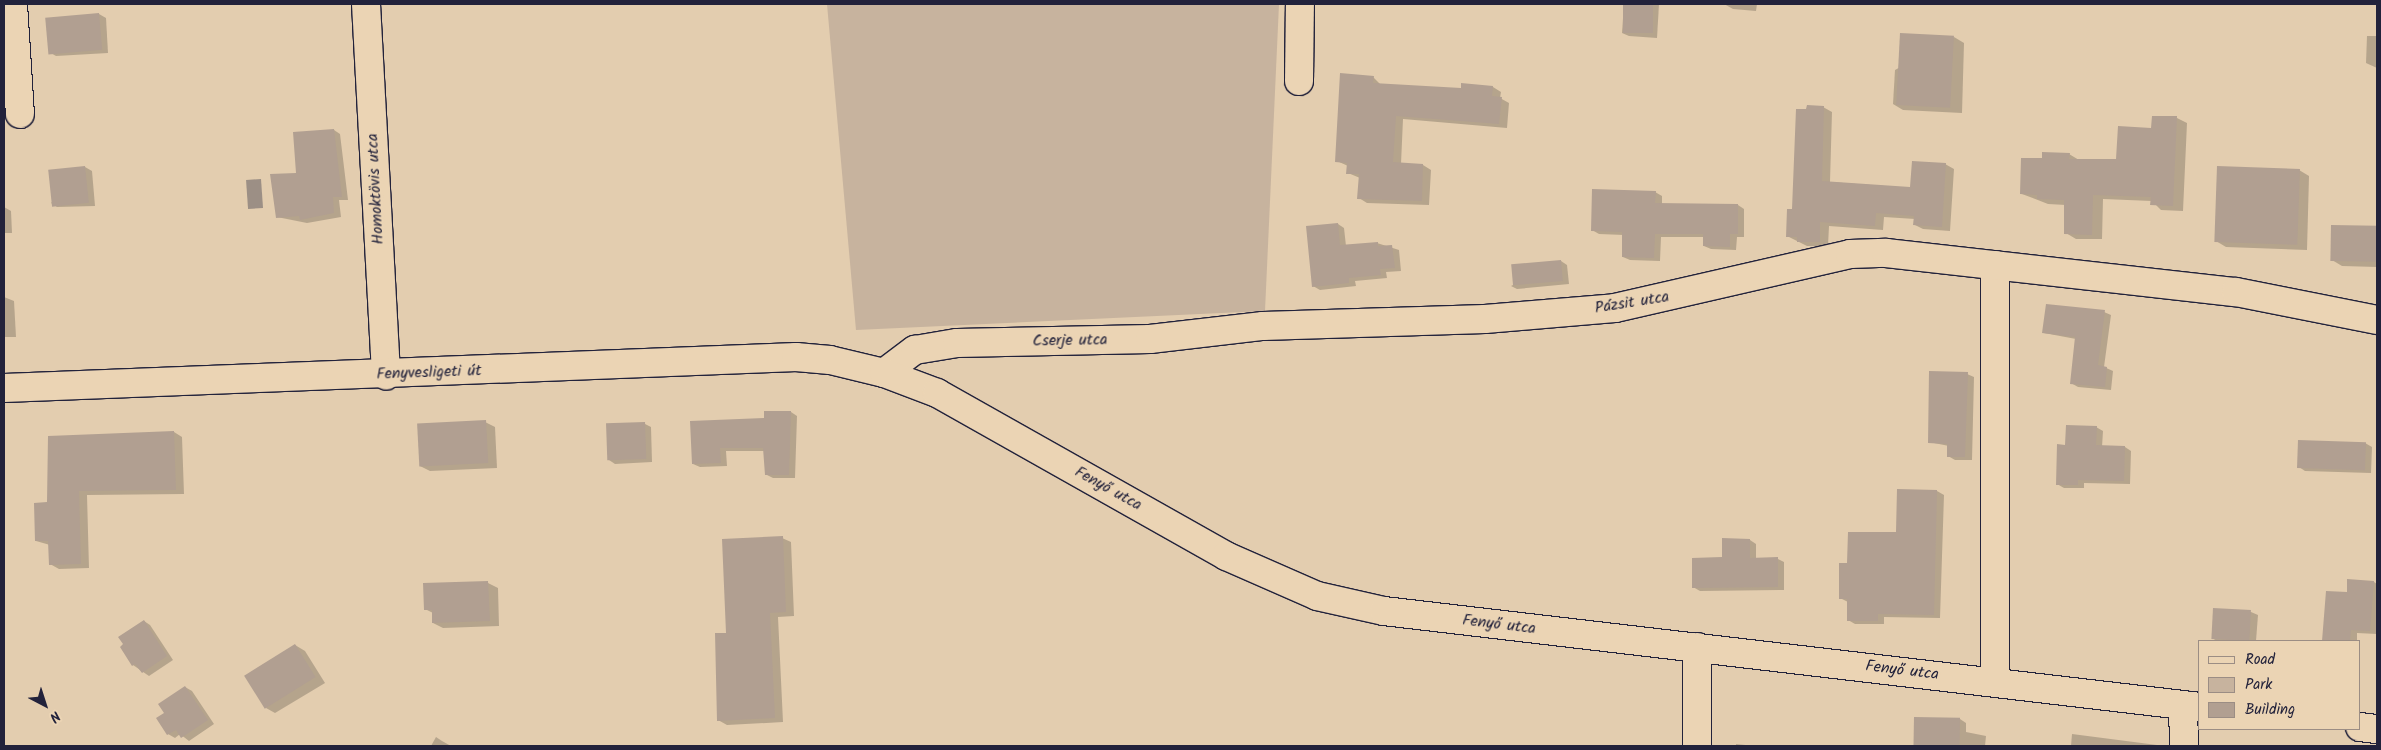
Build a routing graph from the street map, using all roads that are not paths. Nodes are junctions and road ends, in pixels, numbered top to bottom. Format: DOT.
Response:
graph roads {
  1 [pos="13,4"];
  2 [pos="366,4"];
  3 [pos="1300,4"];
  4 [pos="1299,81"];
  5 [pos="20,114"];
  6 [pos="1995,265"];
  7 [pos="2377,320"];
  8 [pos="1263,326"];
  9 [pos="853,364"];
  10 [pos="884,373"];
  11 [pos="386,375"];
  12 [pos="4,388"];
  13 [pos="1697,647"];
  14 [pos="1995,682"];
  15 [pos="2192,706"];
  16 [pos="2361,727"];
  17 [pos="2377,729"];
  18 [pos="1697,746"];
  19 [pos="2184,746"];
  1 -- 5 [label="street"];
  2 -- 11 [label="street, Homoktövis utca"];
  3 -- 4 [label="street"];
  6 -- 7 [label="street, Pázsit utca"];
  6 -- 8 [label="street, Pázsit utca"];
  6 -- 14 [label="street"];
  8 -- 10 [label="street, Cserje utca"];
  9 -- 10 [label="street, Fenyő utca"];
  9 -- 11 [label="street, Fenyvesligeti út"];
  10 -- 13 [label="street, Fenyő utca"];
  11 -- 12 [label="street, Fenyvesligeti út"];
  13 -- 14 [label="street, Fenyő utca"];
  13 -- 18 [label="street"];
  14 -- 15 [label="street, Fenyő utca"];
  15 -- 19 [label="street"];
  16 -- 17 [label="street"];
}
